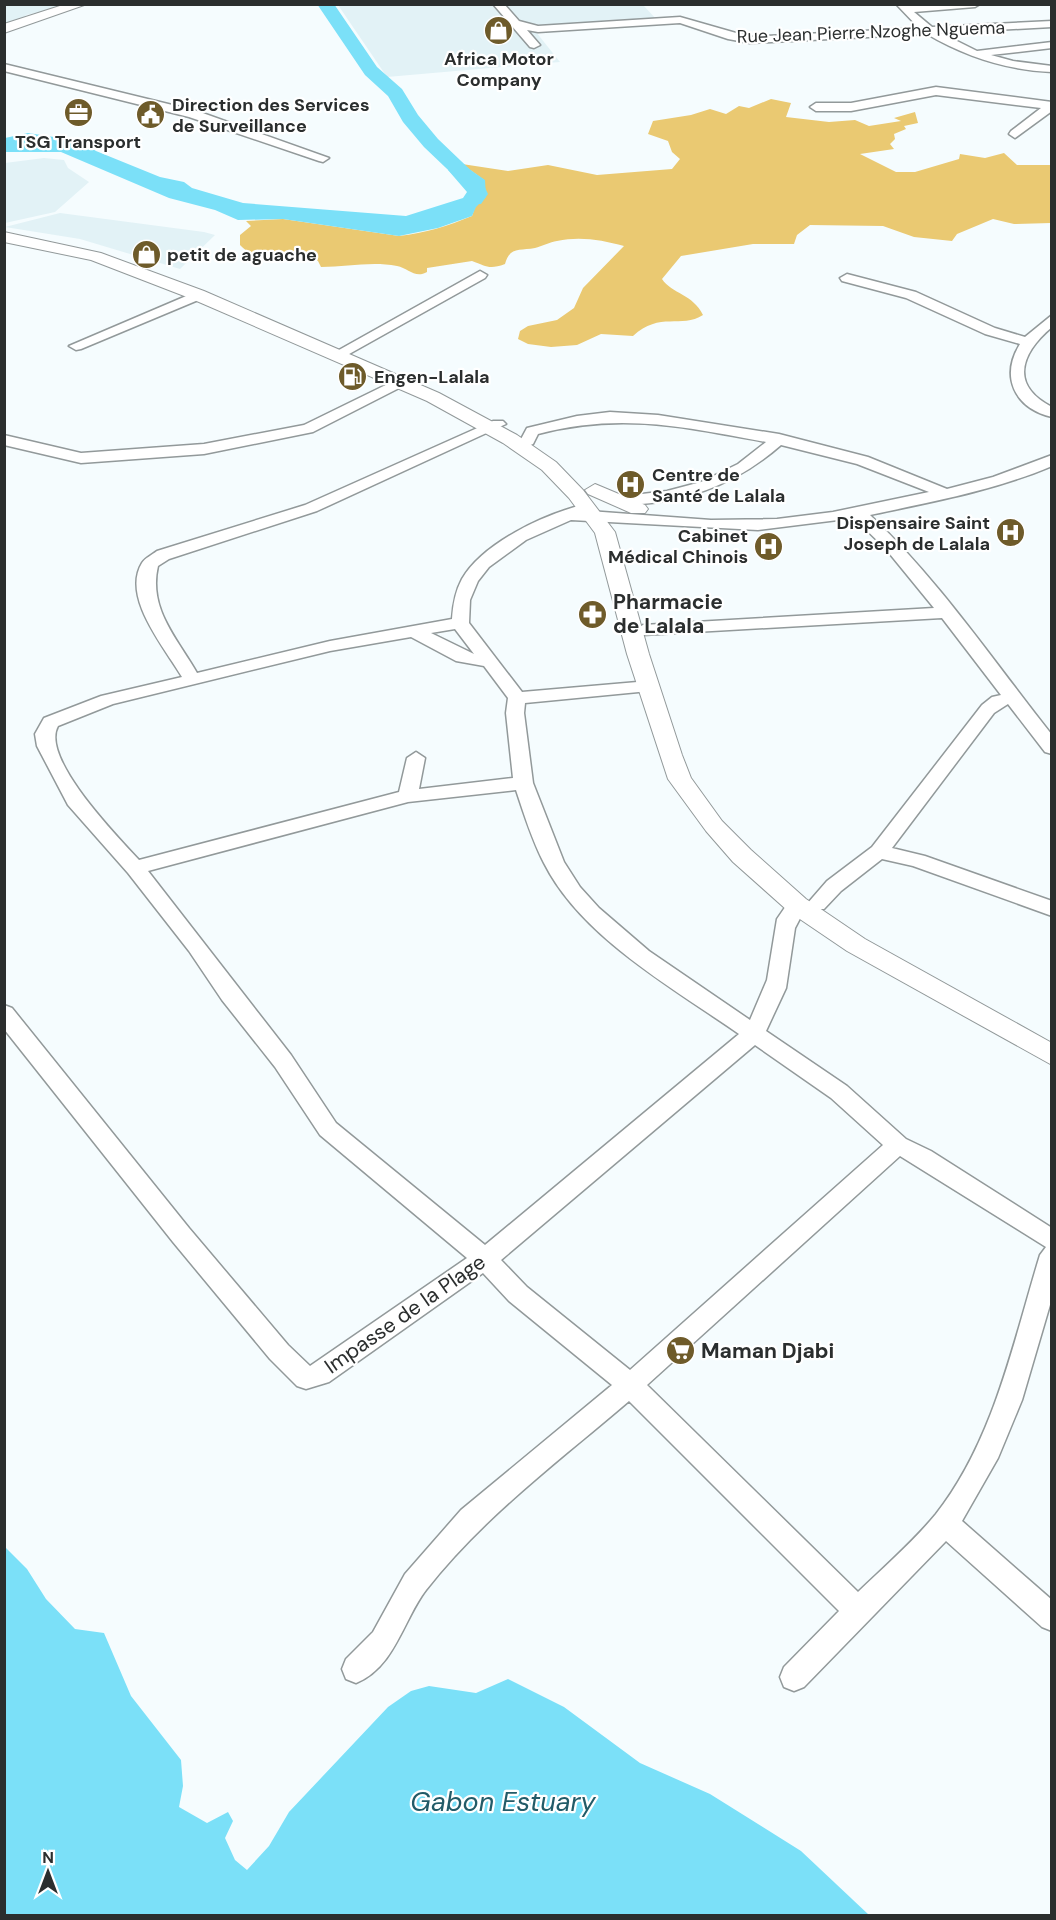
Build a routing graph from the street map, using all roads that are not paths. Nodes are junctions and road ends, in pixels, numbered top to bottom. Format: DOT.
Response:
graph roads {
  1 [pos="81,4"];
  2 [pos="498,4"];
  3 [pos="975,4"];
  4 [pos="902,7"];
  5 [pos="516,24"];
  6 [pos="1052,24"];
  7 [pos="4,29"];
  8 [pos="926,30"];
  9 [pos="534,45"];
  10 [pos="1052,45"];
  11 [pos="977,54"];
  12 [pos="4,67"];
  13 [pos="1052,69"];
  14 [pos="1051,106"];
  15 [pos="816,107"];
  16 [pos="1015,134"];
  17 [pos="323,158"];
  18 [pos="4,232"];
  19 [pos="4,237"];
  20 [pos="480,275"];
  21 [pos="847,278"];
  22 [pos="198,295"];
  23 [pos="1052,319"];
  24 [pos="1028,342"];
  25 [pos="76,346"];
  26 [pos="341,353"];
  27 [pos="400,382"];
  28 [pos="1052,413"];
  29 [pos="495,426"];
  30 [pos="779,439"];
  31 [pos="4,440"];
  32 [pos="528,441"];
  33 [pos="1052,460"];
  34 [pos="945,494"];
  35 [pos="604,508"];
  36 [pos="858,513"];
  37 [pos="698,523"];
  38 [pos="628,585"];
  39 [pos="946,613"];
  40 [pos="460,623"];
  41 [pos="643,630"];
  42 [pos="413,631"];
  43 [pos="491,662"];
  44 [pos="192,680"];
  45 [pos="649,686"];
  46 [pos="1014,697"];
  47 [pos="517,698"];
  48 [pos="1046,731"];
  49 [pos="1052,748"];
  50 [pos="416,758"];
  51 [pos="523,783"];
  52 [pos="408,796"];
  53 [pos="879,852"];
  54 [pos="135,868"];
  55 [pos="807,904"];
  56 [pos="1052,909"];
  57 [pos="4,1012"];
  58 [pos="754,1034"];
  59 [pos="1052,1039"];
  60 [pos="1052,1055"];
  61 [pos="898,1145"];
  62 [pos="1052,1240"];
  63 [pos="1052,1255"];
  64 [pos="485,1259"];
  65 [pos="630,1385"];
  66 [pos="945,1523"];
  67 [pos="858,1611"];
  68 [pos="1052,1618"];
  69 [pos="356,1669"];
  70 [pos="794,1677"];
  1 -- 7 [label="main road"];
  2 -- 5 [label="street"];
  3 -- 4 [label="street"];
  4 -- 8 [label="street"];
  5 -- 8 [label="street, Rue Jean Pierre Nzoghe Nguema"];
  5 -- 9 [label="street"];
  6 -- 8 [label="street, Rue Jean Pierre Nzoghe Nguema"];
  8 -- 11 [label="street"];
  10 -- 11 [label="street"];
  11 -- 13 [label="street"];
  12 -- 17 [label="street"];
  14 -- 15 [label="street"];
  14 -- 16 [label="street"];
  18 -- 26 [label="main road"];
  19 -- 22 [label="main road"];
  20 -- 26 [label="street"];
  21 -- 24 [label="street"];
  22 -- 25 [label="street"];
  22 -- 26 [label="main road"];
  23 -- 24 [label="street"];
  24 -- 28 [label="street"];
  26 -- 27 [label="main road"];
  26 -- 29 [label="main road"];
  27 -- 29 [label="main road"];
  27 -- 31 [label="street"];
  29 -- 32 [label="main road"];
  29 -- 35 [label="main road"];
  29 -- 44 [label="street"];
  30 -- 32 [label="street"];
  30 -- 34 [label="street"];
  30 -- 35 [label="street"];
  32 -- 35 [label="main road"];
  33 -- 34 [label="street"];
  34 -- 36 [label="street"];
  35 -- 37 [label="street"];
  35 -- 37 [label="street"];
  35 -- 38 [label="main road"];
  35 -- 40 [label="street"];
  36 -- 37 [label="street"];
  36 -- 39 [label="street"];
  38 -- 41 [label="main road"];
  38 -- 45 [label="main road"];
  39 -- 41 [label="street"];
  39 -- 46 [label="street"];
  40 -- 42 [label="street"];
  40 -- 43 [label="street"];
  41 -- 55 [label="main road"];
  42 -- 43 [label="street"];
  42 -- 44 [label="street"];
  43 -- 47 [label="street"];
  44 -- 54 [label="street"];
  45 -- 47 [label="street"];
  45 -- 55 [label="main road"];
  46 -- 48 [label="street"];
  46 -- 53 [label="street"];
  47 -- 51 [label="street"];
  48 -- 49 [label="street"];
  50 -- 52 [label="street"];
  51 -- 52 [label="street"];
  51 -- 58 [label="street"];
  52 -- 54 [label="street"];
  53 -- 55 [label="street"];
  53 -- 56 [label="street"];
  54 -- 64 [label="street"];
  55 -- 58 [label="street"];
  55 -- 59 [label="main road"];
  55 -- 60 [label="main road"];
  57 -- 64 [label="street, Impasse de la Plage"];
  58 -- 61 [label="street"];
  58 -- 64 [label="street, Impasse de la Plage"];
  61 -- 62 [label="street"];
  61 -- 65 [label="street"];
  63 -- 66 [label="street"];
  64 -- 65 [label="street"];
  65 -- 67 [label="street"];
  65 -- 69 [label="street"];
  66 -- 67 [label="street"];
  66 -- 68 [label="street"];
  67 -- 70 [label="street"];
}
